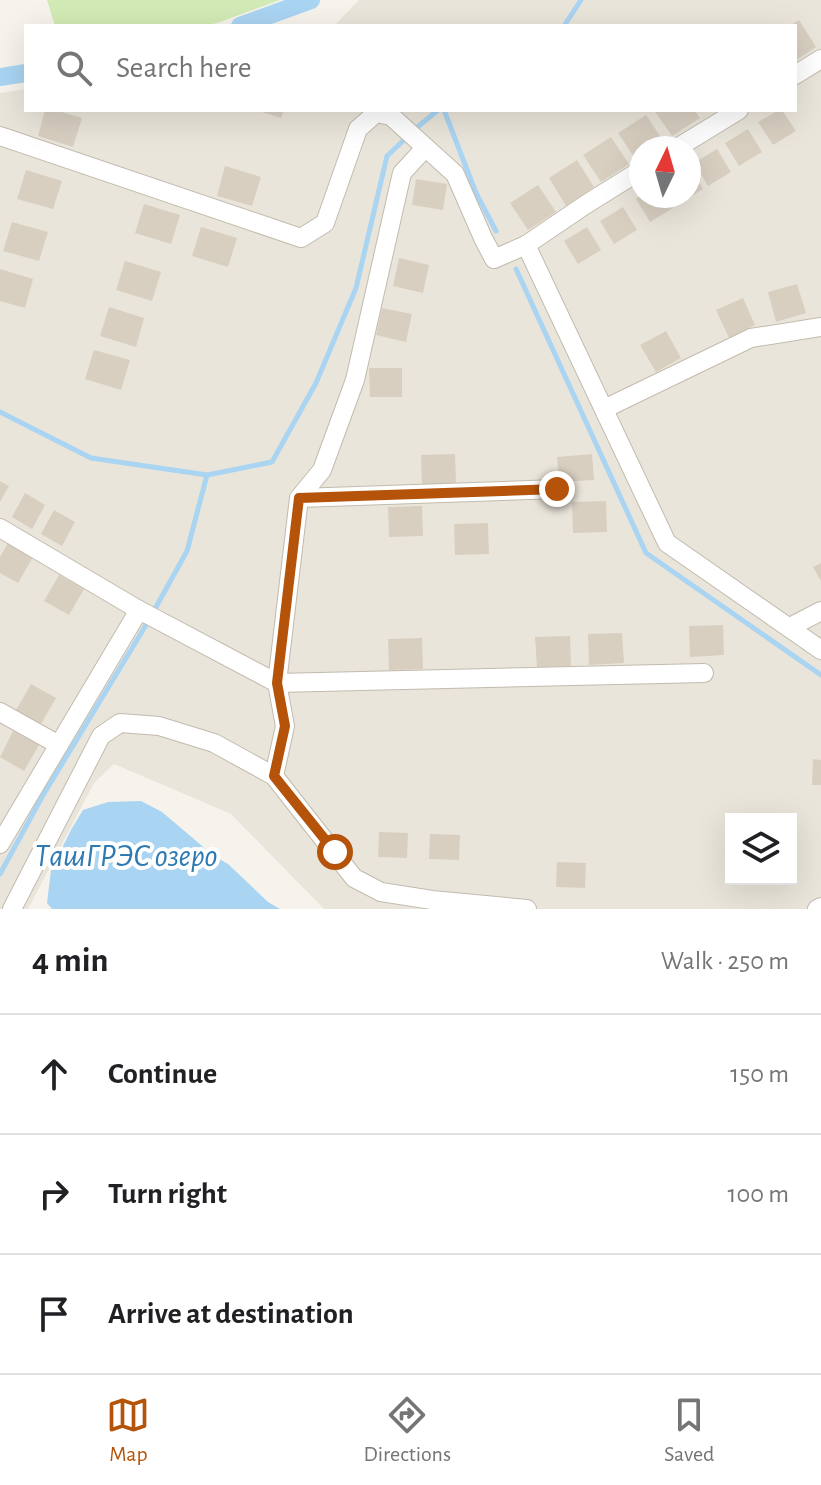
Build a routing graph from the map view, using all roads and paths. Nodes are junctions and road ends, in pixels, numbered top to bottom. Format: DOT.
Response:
graph roads {
  1 [pos="821,59"];
  2 [pos="797,74"];
  3 [pos="736,112"];
  4 [pos="0,136"];
  5 [pos="697,136"];
  6 [pos="421,144"];
  7 [pos="629,178"];
  8 [pos="526,245"];
  9 [pos="821,327"];
  10 [pos="604,409"];
  11 [pos="557,489"];
  12 [pos="299,498"];
  13 [pos="0,528"];
  14 [pos="139,610"];
  15 [pos="821,611"];
  16 [pos="790,627"];
  17 [pos="821,650"];
  18 [pos="704,673"];
  19 [pos="277,683"];
  20 [pos="0,712"];
  21 [pos="59,745"];
  22 [pos="274,776"];
  23 [pos="0,844"];
  24 [pos="12,909"];
  25 [pos="527,909"];
  1 -- 2 [label="street"];
  3 -- 5 [label="street"];
  4 -- 6 [label="street"];
  6 -- 8 [label="street"];
  6 -- 12 [label="street"];
  7 -- 8 [label="street"];
  8 -- 10 [label="street"];
  9 -- 10 [label="street"];
  10 -- 16 [label="street"];
  11 -- 12 [label="street"];
  12 -- 19 [label="street"];
  13 -- 14 [label="street"];
  14 -- 19 [label="street"];
  14 -- 21 [label="street"];
  15 -- 16 [label="street"];
  16 -- 17 [label="street"];
  18 -- 19 [label="street"];
  19 -- 22 [label="street"];
  20 -- 21 [label="street"];
  21 -- 23 [label="street"];
  22 -- 24 [label="street"];
  22 -- 25 [label="street"];
}
